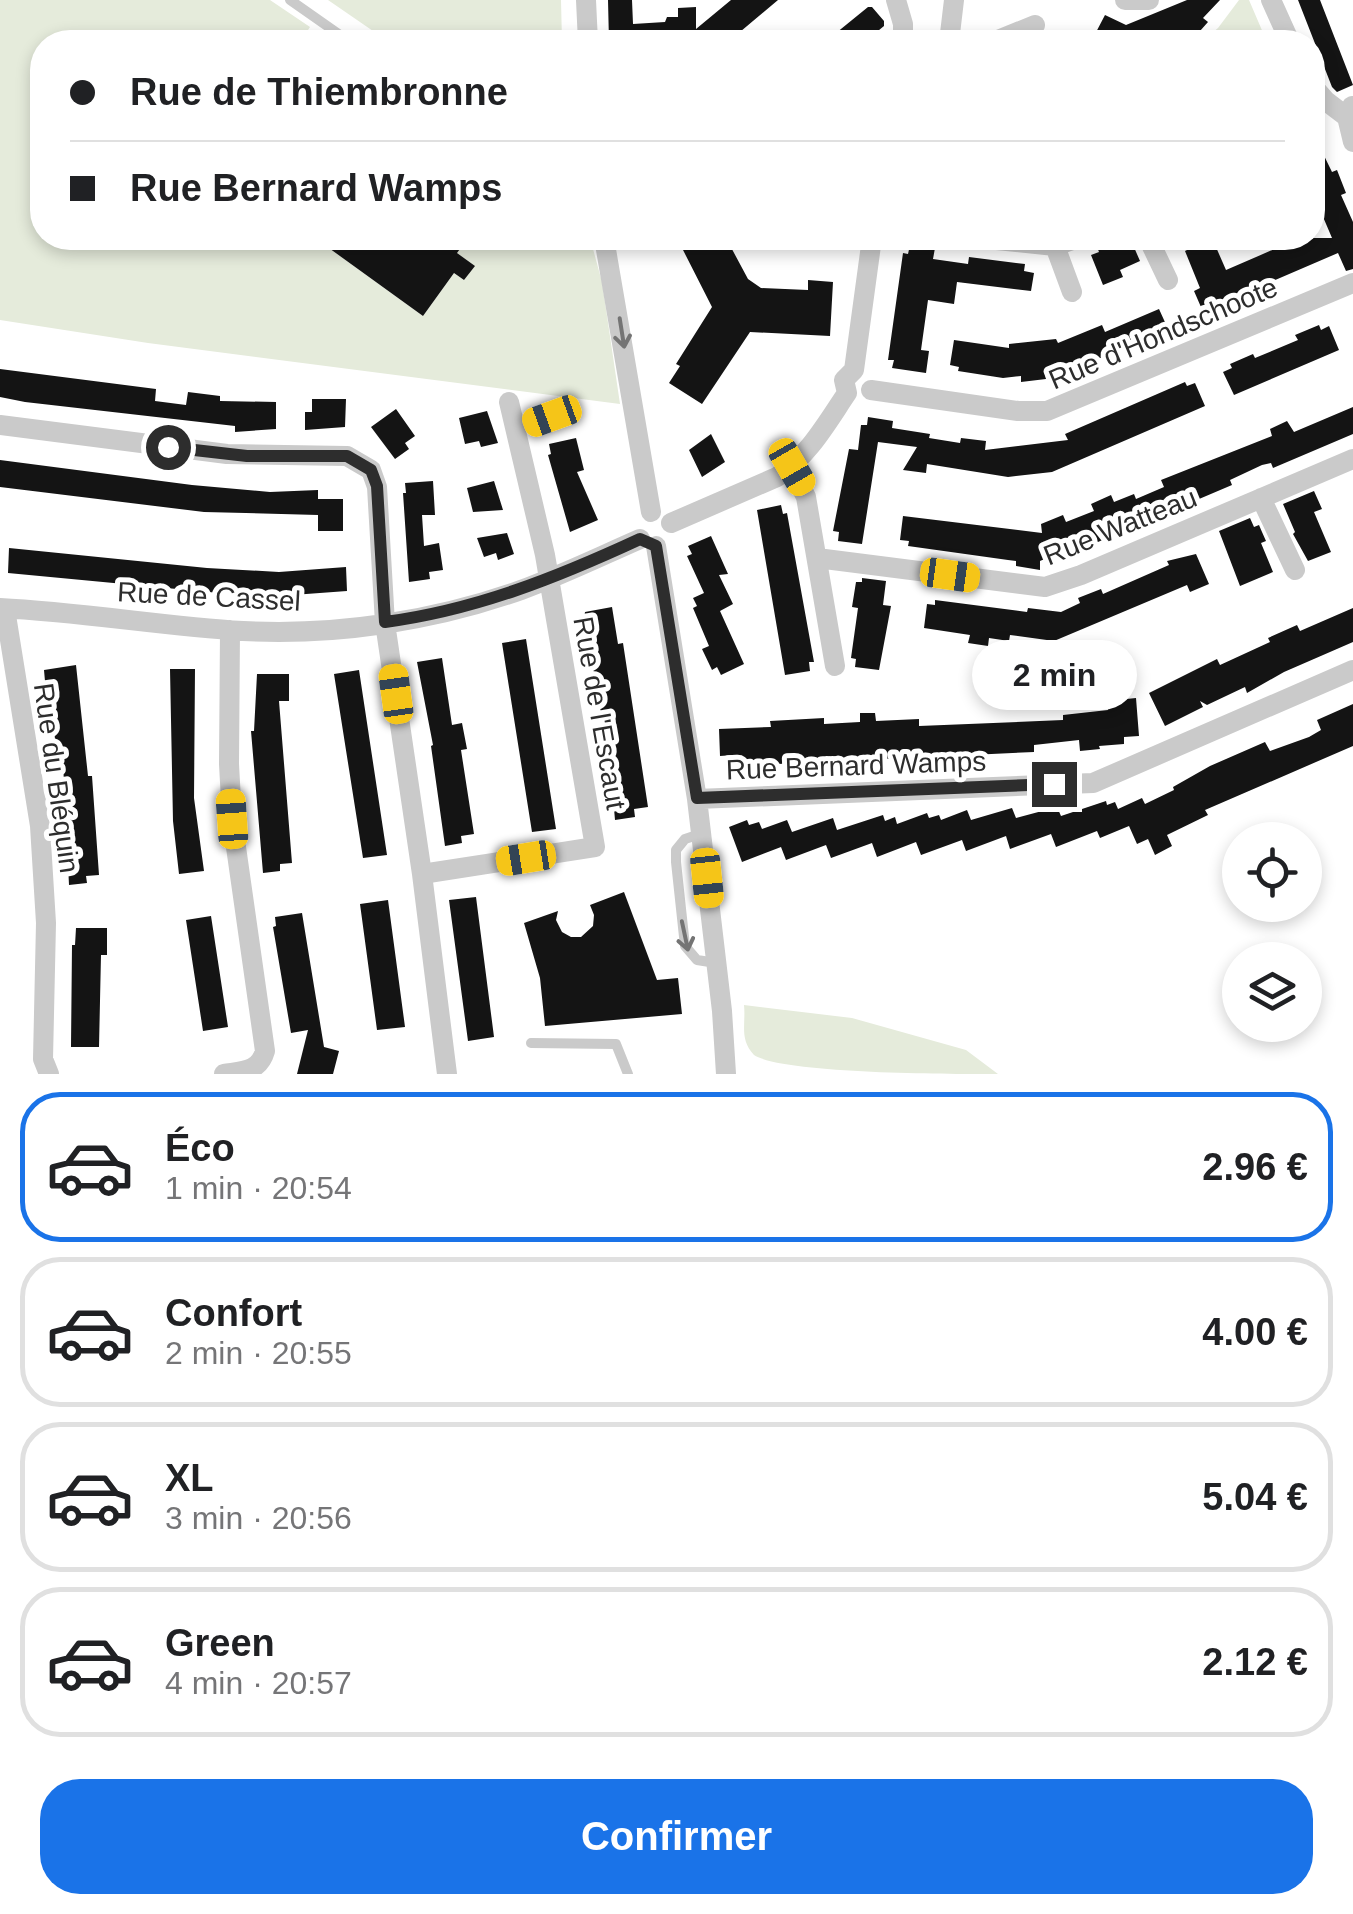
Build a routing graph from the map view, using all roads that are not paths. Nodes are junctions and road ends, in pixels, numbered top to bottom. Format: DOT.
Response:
graph roads {
  1 [pos="290,0"];
  2 [pos="586,0"];
  3 [pos="896,0"];
  4 [pos="954,0"];
  5 [pos="1126,0"];
  6 [pos="1149,0"];
  7 [pos="1271,0"];
  8 [pos="1036,25"];
  9 [pos="333,30"];
  10 [pos="587,30"];
  11 [pos="903,30"];
  12 [pos="950,30"];
  13 [pos="1024,30"];
  14 [pos="1285,30"];
  15 [pos="1325,101"];
  16 [pos="1350,110"];
  17 [pos="1353,142"];
  18 [pos="606,250"];
  19 [pos="870,250"];
  20 [pos="1056,250"];
  21 [pos="1154,250"];
  22 [pos="1168,280"];
  23 [pos="1353,284"];
  24 [pos="1072,292"];
  25 [pos="854,370"];
  26 [pos="871,390"];
  27 [pos="847,393"];
  28 [pos="509,402"];
  29 [pos="552,416"];
  30 [pos="0,426"];
  31 [pos="517,429"];
  32 [pos="1353,459"];
  33 [pos="792,467"];
  34 [pos="1261,498"];
  35 [pos="651,512"];
  36 [pos="671,523"];
  37 [pos="648,542"];
  38 [pos="817,558"];
  39 [pos="1294,570"];
  40 [pos="550,579"];
  41 [pos="3,608"];
  42 [pos="385,622"];
  43 [pos="230,630"];
  44 [pos="835,666"];
  45 [pos="1353,670"];
  46 [pos="697,798"];
  47 [pos="701,834"];
  48 [pos="422,874"];
  49 [pos="716,963"];
  50 [pos="531,1043"];
  51 [pos="49,1074"];
  52 [pos="224,1074"];
  53 [pos="447,1074"];
  54 [pos="628,1074"];
  55 [pos="726,1074"];
  1 -- 9 [label="lane"];
  2 -- 10 [label="street"];
  3 -- 11 [label="street"];
  4 -- 12 [label="street"];
  5 -- 6 [label="street"];
  7 -- 14 [label="street"];
  8 -- 13 [label="street"];
  15 -- 16 [label="street"];
  16 -- 17 [label="street"];
  18 -- 35 [label="street, one-way"];
  19 -- 25 [label="street"];
  20 -- 24 [label="street"];
  21 -- 22 [label="street"];
  23 -- 26 [label="street, Rue d'Hondschoote"];
  25 -- 26 [label="street"];
  25 -- 27 [label="street"];
  26 -- 27 [label="street"];
  27 -- 33 [label="street"];
  28 -- 31 [label="street"];
  29 -- 31 [label="lane"];
  30 -- 42 [label="street"];
  31 -- 40 [label="street"];
  32 -- 34 [label="street, Rue Watteau"];
  33 -- 36 [label="street"];
  33 -- 38 [label="street"];
  34 -- 38 [label="street, Rue Watteau"];
  34 -- 39 [label="street"];
  35 -- 36 [label="street"];
  35 -- 37 [label="street"];
  36 -- 37 [label="street"];
  37 -- 40 [label="street, Rue de Cassel"];
  37 -- 46 [label="street"];
  38 -- 44 [label="street"];
  40 -- 42 [label="street, Rue de Cassel"];
  40 -- 48 [label="street, Rue de l'Escaut"];
  41 -- 43 [label="street, Rue de Cassel"];
  41 -- 51 [label="street, Rue du Bléquin"];
  42 -- 43 [label="street, Rue de Cassel"];
  42 -- 48 [label="street"];
  43 -- 52 [label="street"];
  45 -- 46 [label="street, Rue Bernard Wamps"];
  46 -- 47 [label="street"];
  47 -- 49 [label="street"];
  47 -- 49 [label="lane, one-way"];
  48 -- 53 [label="street"];
  49 -- 55 [label="street"];
  50 -- 54 [label="lane"];
}
